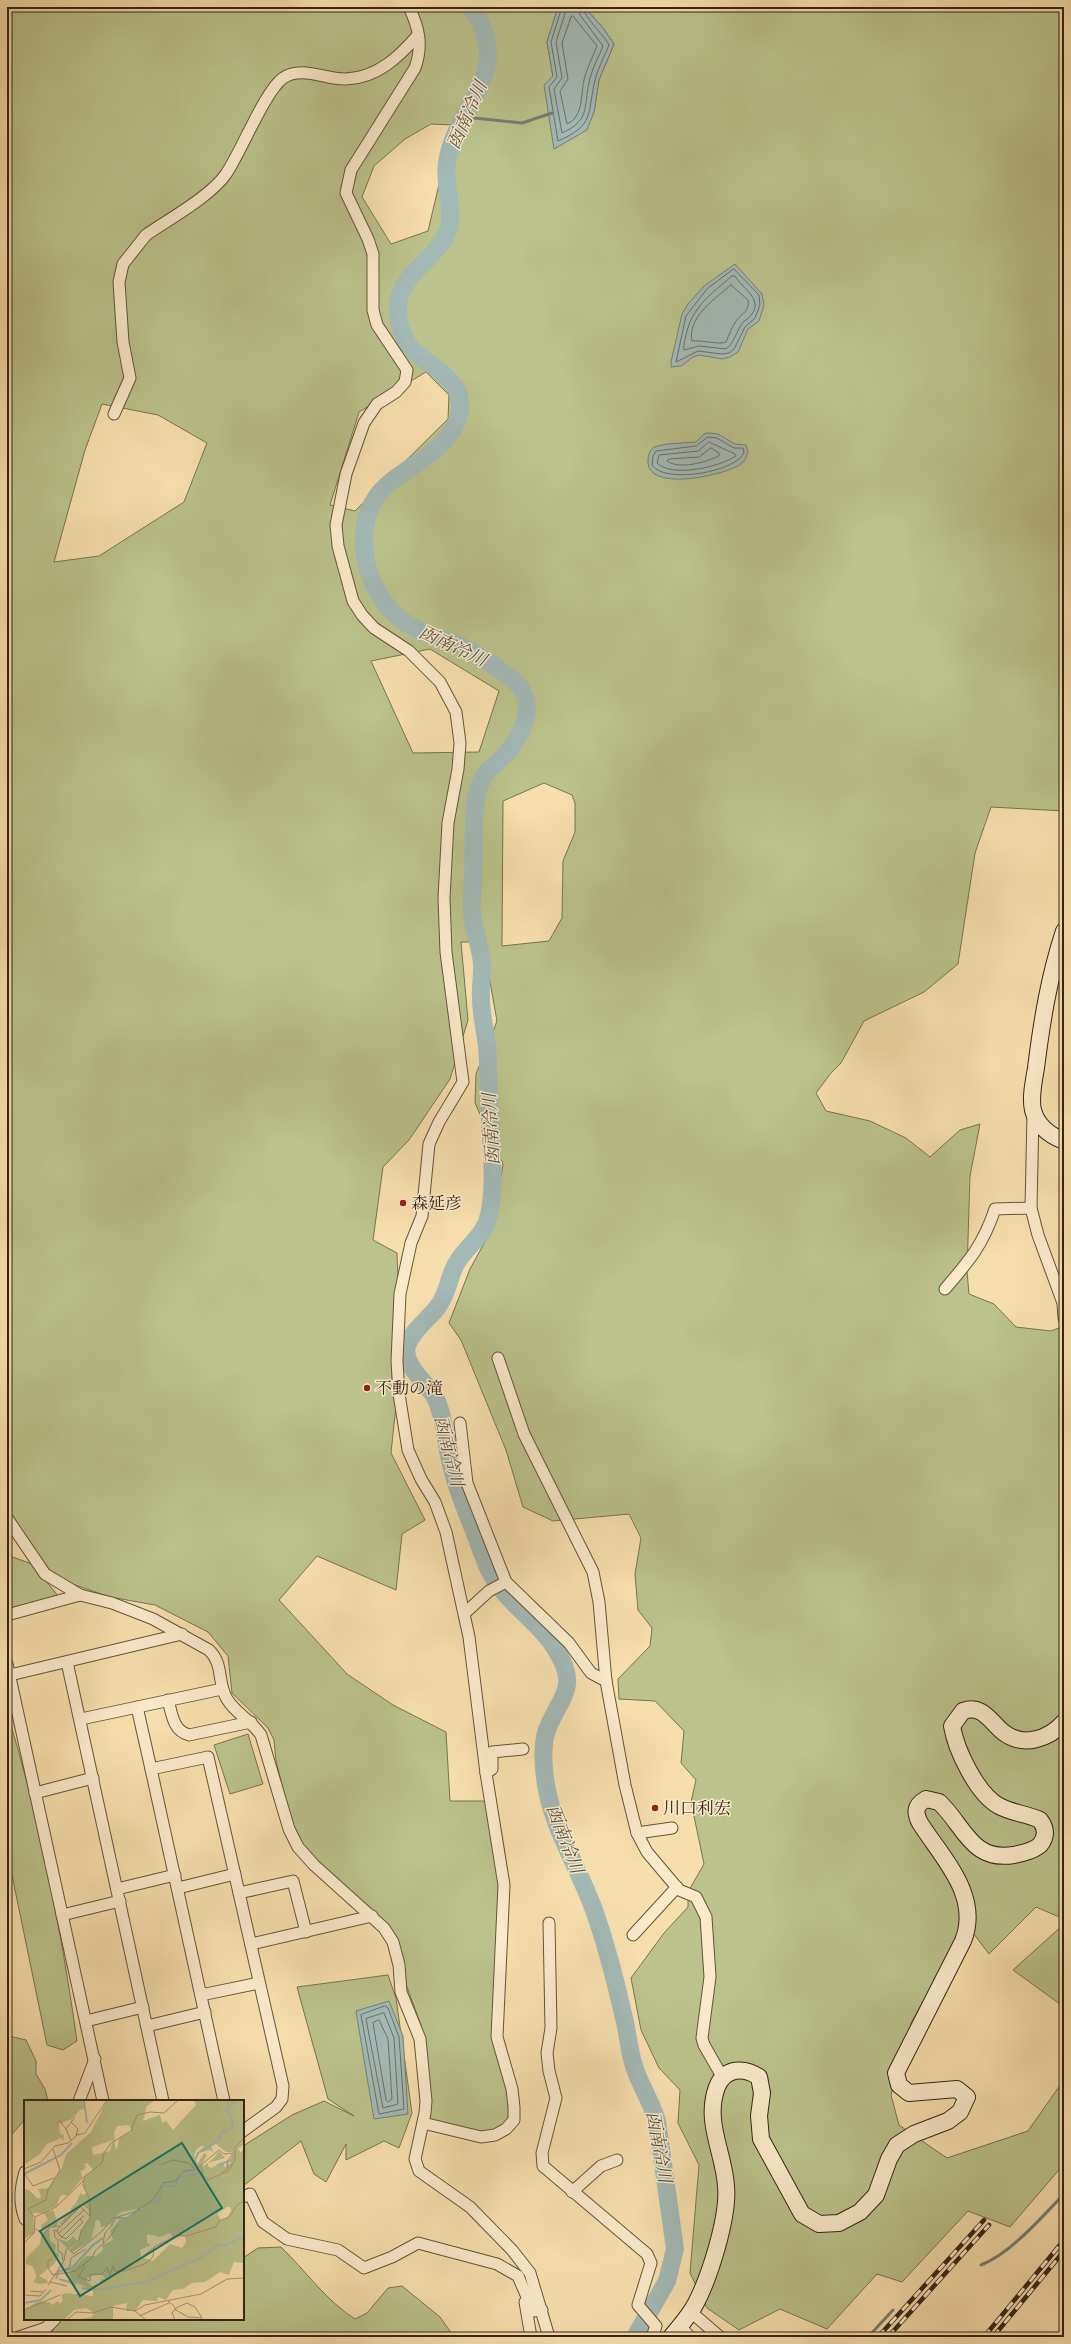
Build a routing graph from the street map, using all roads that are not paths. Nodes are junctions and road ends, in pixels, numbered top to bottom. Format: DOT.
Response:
graph roads {
  1 [pos="409,7"];
  2 [pos="418,35"];
  3 [pos="114,414"];
  4 [pos="1064,931"];
  5 [pos="1033,1109"];
  6 [pos="1064,1141"];
  7 [pos="1031,1208"];
  8 [pos="945,1289"];
  9 [pos="1064,1318"];
  10 [pos="498,1358"];
  11 [pos="460,1423"];
  12 [pos="7,1518"];
  13 [pos="506,1582"];
  14 [pos="80,1595"];
  15 [pos="464,1613"];
  16 [pos="7,1615"];
  17 [pos="182,1634"];
  18 [pos="67,1662"];
  19 [pos="8,1670"];
  20 [pos="606,1681"];
  21 [pos="222,1689"];
  22 [pos="168,1700"];
  23 [pos="137,1707"];
  24 [pos="81,1719"];
  25 [pos="251,1722"];
  26 [pos="1064,1722"];
  27 [pos="522,1749"];
  28 [pos="151,1769"];
  29 [pos="486,1773"];
  30 [pos="93,1778"];
  31 [pos="35,1793"];
  32 [pos="672,1828"];
  33 [pos="637,1833"];
  34 [pos="235,1874"];
  35 [pos="175,1875"];
  36 [pos="677,1887"];
  37 [pos="178,1888"];
  38 [pos="117,1889"];
  39 [pos="239,1893"];
  40 [pos="120,1901"];
  41 [pos="62,1915"];
  42 [pos="372,1916"];
  43 [pos="549,1923"];
  44 [pos="306,1932"];
  45 [pos="633,1935"];
  46 [pos="251,1944"];
  47 [pos="259,1983"];
  48 [pos="201,1995"];
  49 [pos="143,2007"];
  50 [pos="205,2012"];
  51 [pos="86,2021"];
  52 [pos="147,2026"];
  53 [pos="95,2060"];
  54 [pos="723,2078"];
  55 [pos="79,2100"];
  56 [pos="103,2100"];
  57 [pos="163,2100"];
  58 [pos="224,2100"];
  59 [pos="423,2123"];
  60 [pos="244,2129"];
  61 [pos="617,2160"];
  62 [pos="24,2175"];
  63 [pos="572,2192"];
  64 [pos="244,2197"];
  65 [pos="24,2216"];
  66 [pos="521,2284"];
  67 [pos="542,2310"];
  68 [pos="691,2312"];
  69 [pos="54,2320"];
  70 [pos="654,2332"];
  71 [pos="680,2333"];
  72 [pos="19,2337"];
  73 [pos="531,2337"];
  74 [pos="549,2337"];
  75 [pos="720,2337"];
  1 -- 2 [label="street"];
  2 -- 3 [label="street"];
  2 -- 15 [label="street"];
  4 -- 5 [label="street"];
  5 -- 6 [label="street"];
  5 -- 7 [label="street"];
  7 -- 8 [label="street"];
  7 -- 9 [label="street"];
  10 -- 20 [label="street"];
  11 -- 13 [label="street"];
  12 -- 14 [label="street"];
  13 -- 15 [label="street"];
  13 -- 20 [label="street"];
  14 -- 16 [label="street"];
  14 -- 17 [label="street"];
  15 -- 29 [label="street"];
  17 -- 18 [label="street"];
  17 -- 21 [label="street"];
  18 -- 19 [label="street"];
  18 -- 24 [label="street"];
  19 -- 31 [label="street"];
  20 -- 33 [label="street"];
  21 -- 22 [label="street"];
  21 -- 25 [label="street"];
  22 -- 23 [label="street"];
  22 -- 25 [label="street"];
  23 -- 24 [label="street"];
  23 -- 28 [label="street"];
  24 -- 30 [label="street"];
  25 -- 42 [label="street"];
  26 -- 54 [label="street"];
  27 -- 29 [label="street"];
  28 -- 34 [label="street"];
  28 -- 35 [label="street"];
  29 -- 59 [label="street"];
  30 -- 31 [label="street"];
  30 -- 38 [label="street"];
  31 -- 41 [label="street"];
  32 -- 33 [label="street"];
  33 -- 36 [label="street"];
  34 -- 37 [label="street"];
  34 -- 39 [label="street"];
  35 -- 37 [label="street"];
  35 -- 38 [label="street"];
  36 -- 45 [label="street"];
  36 -- 54 [label="street"];
  37 -- 48 [label="street"];
  38 -- 40 [label="street"];
  39 -- 44 [label="street"];
  39 -- 46 [label="street"];
  40 -- 41 [label="street"];
  40 -- 49 [label="street"];
  41 -- 51 [label="street"];
  42 -- 44 [label="street"];
  42 -- 59 [label="street"];
  43 -- 63 [label="street"];
  44 -- 46 [label="street"];
  46 -- 47 [label="street"];
  47 -- 48 [label="street"];
  47 -- 60 [label="street"];
  48 -- 50 [label="street"];
  49 -- 51 [label="street"];
  49 -- 52 [label="street"];
  50 -- 52 [label="street"];
  50 -- 58 [label="street"];
  51 -- 53 [label="street"];
  52 -- 57 [label="street"];
  53 -- 55 [label="street"];
  53 -- 56 [label="street"];
  54 -- 68 [label="street"];
  59 -- 67 [label="street"];
  61 -- 63 [label="street"];
  62 -- 65 [label="street"];
  63 -- 70 [label="street"];
  64 -- 66 [label="street"];
  66 -- 67 [label="street"];
  66 -- 73 [label="street"];
  67 -- 74 [label="street"];
  68 -- 71 [label="street"];
  68 -- 75 [label="street"];
  69 -- 72 [label="street"];
}
